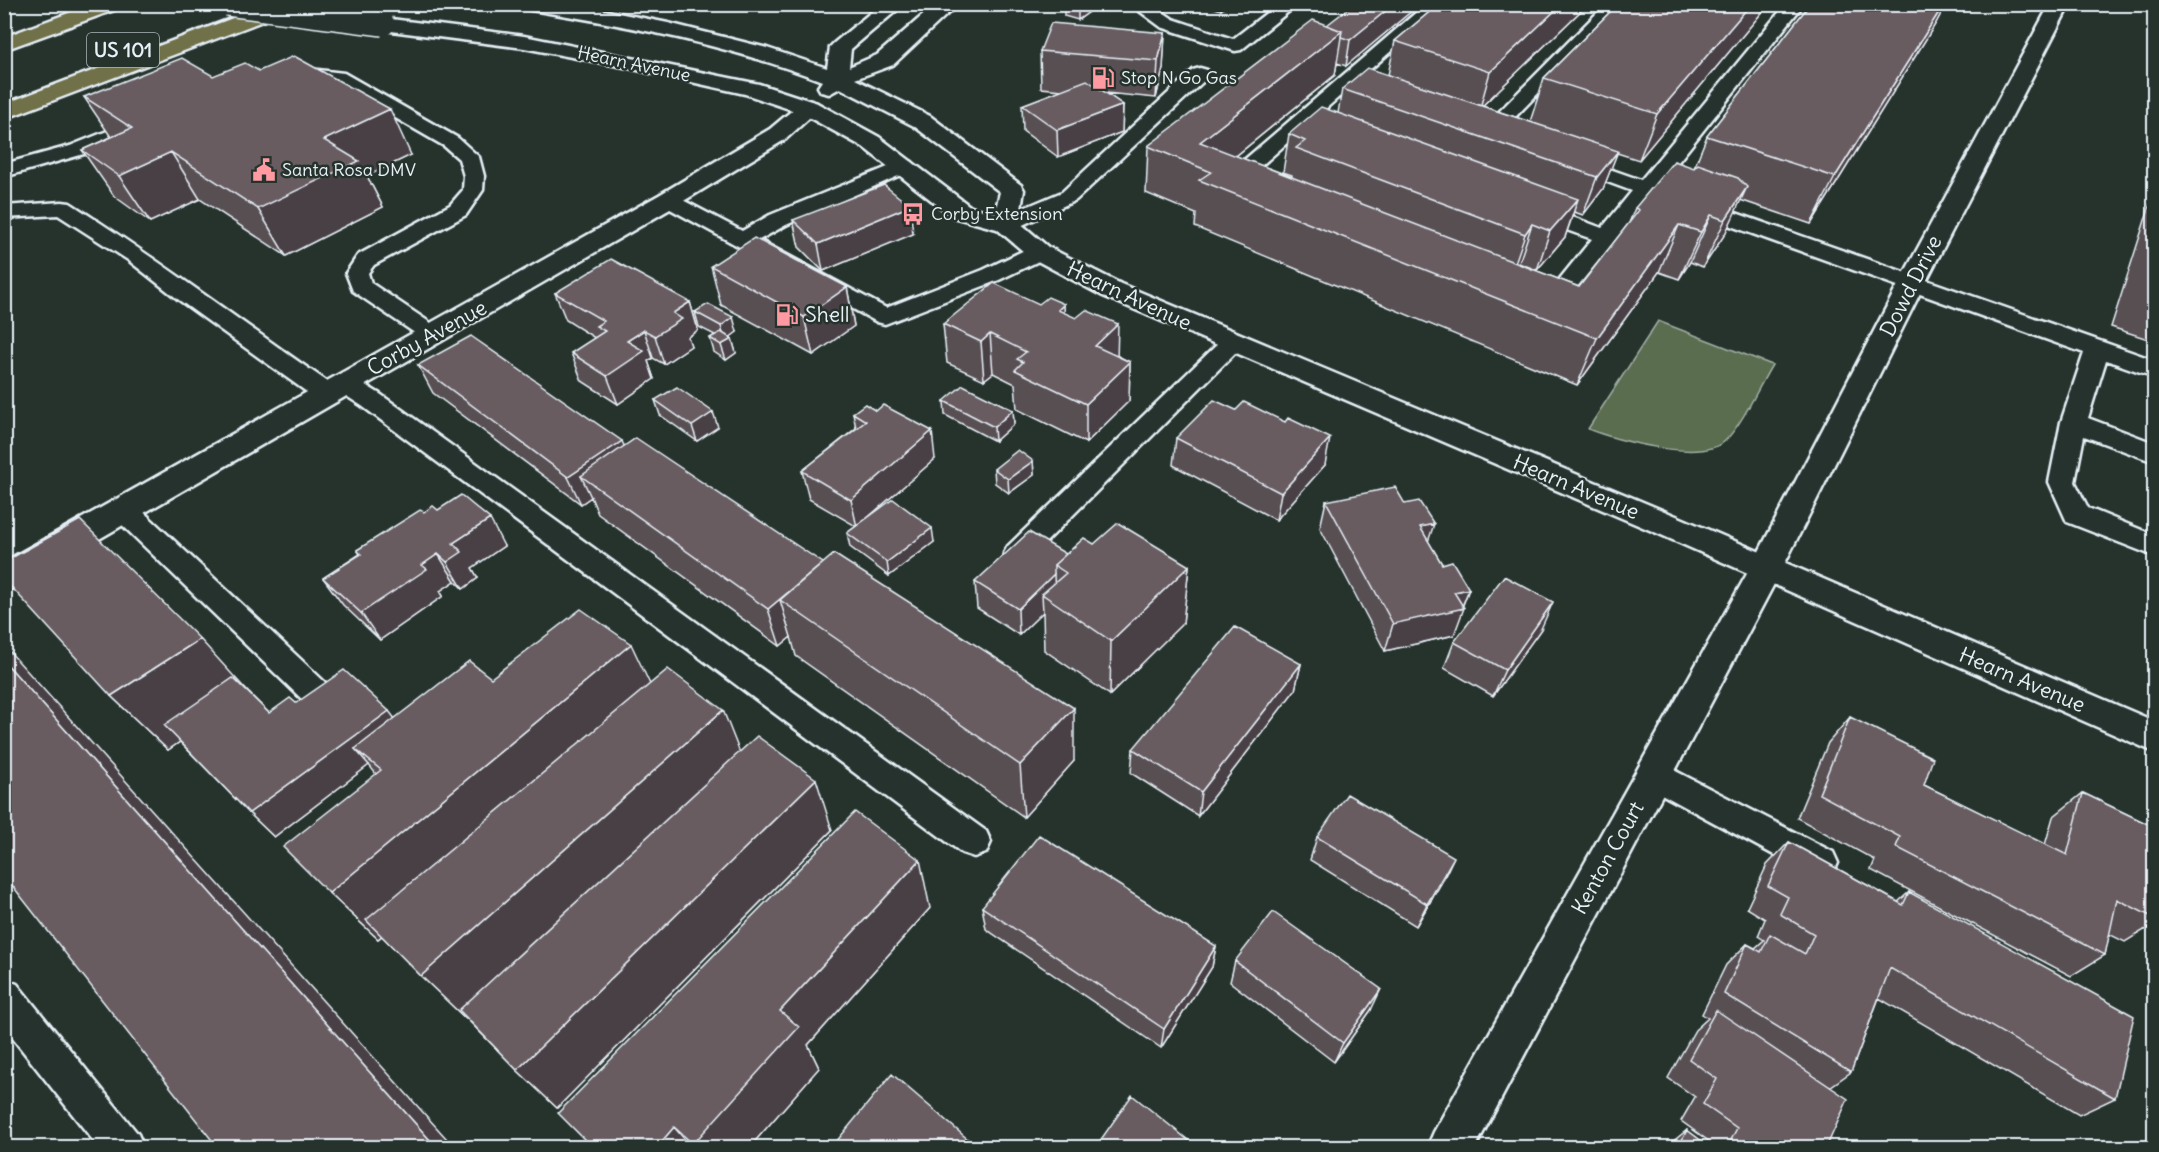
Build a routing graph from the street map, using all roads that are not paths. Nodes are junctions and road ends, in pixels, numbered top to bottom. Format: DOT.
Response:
graph roads {
  1 [pos="113,4"];
  2 [pos="227,4"];
  3 [pos="241,4"];
  4 [pos="290,4"];
  5 [pos="531,4"];
  6 [pos="894,4"];
  7 [pos="948,4"];
  8 [pos="1138,4"];
  9 [pos="1290,4"];
  10 [pos="1437,4"];
  11 [pos="1616,4"];
  12 [pos="1796,4"];
  13 [pos="2060,4"];
  14 [pos="4,44"];
  15 [pos="1200,74"];
  16 [pos="271,75"];
  17 [pos="836,79"];
  18 [pos="1345,82"];
  19 [pos="4,96"];
  20 [pos="1400,102"];
  21 [pos="809,108"];
  22 [pos="4,112"];
  23 [pos="165,113"];
  24 [pos="1296,124"];
  25 [pos="1466,125"];
  26 [pos="1319,132"];
  27 [pos="1488,133"];
  28 [pos="1511,141"];
  29 [pos="1556,157"];
  30 [pos="905,166"];
  31 [pos="4,171"];
  32 [pos="1646,189"];
  33 [pos="1251,191"];
  34 [pos="668,200"];
  35 [pos="1518,205"];
  36 [pos="4,212"];
  37 [pos="1006,224"];
  38 [pos="1606,237"];
  39 [pos="743,240"];
  40 [pos="1039,252"];
  41 [pos="1912,283"];
  42 [pos="1525,300"];
  43 [pos="433,335"];
  44 [pos="1233,342"];
  45 [pos="2097,349"];
  46 [pos="2154,369"];
  47 [pos="336,389"];
  48 [pos="2074,422"];
  49 [pos="2154,453"];
  50 [pos="124,510"];
  51 [pos="2154,546"];
  52 [pos="1018,553"];
  53 [pos="1766,569"];
  54 [pos="4,578"];
  55 [pos="320,697"];
  56 [pos="2154,737"];
  57 [pos="1654,774"];
  58 [pos="974,842"];
  59 [pos="1853,879"];
  60 [pos="4,998"];
  61 [pos="124,1148"];
  62 [pos="1450,1148"];
  1 -- 14 [label="highway, US 101"];
  2 -- 21 [label="main road, Hearn Avenue, bridge"];
  3 -- 19 [label="highway, US 101"];
  4 -- 22 [label="highway"];
  5 -- 17 [label="main road, Hearn Avenue"];
  6 -- 17 [label="main road"];
  7 -- 17 [label="main road, Corby Avenue"];
  8 -- 9 [label="lane"];
  10 -- 18 [label="lane"];
  11 -- 27 [label="lane"];
  12 -- 32 [label="lane"];
  13 -- 41 [label="main road, Dowd Drive"];
  15 -- 37 [label="lane"];
  16 -- 43 [label="lane"];
  17 -- 21 [label="main road, Corby Avenue"];
  17 -- 37 [label="main road, Hearn Avenue"];
  18 -- 20 [label="lane"];
  18 -- 24 [label="lane"];
  21 -- 30 [label="main road, Hearn Avenue"];
  21 -- 34 [label="main road, Corby Avenue"];
  23 -- 31 [label="lane"];
  24 -- 26 [label="lane"];
  24 -- 33 [label="lane"];
  25 -- 27 [label="lane"];
  27 -- 28 [label="lane"];
  29 -- 32 [label="lane"];
  30 -- 37 [label="main road, Hearn Avenue"];
  30 -- 39 [label="lane"];
  32 -- 38 [label="lane"];
  32 -- 41 [label="lane"];
  34 -- 39 [label="lane"];
  34 -- 43 [label="main road, Corby Avenue"];
  35 -- 38 [label="lane"];
  36 -- 47 [label="lane"];
  37 -- 40 [label="main road, Hearn Avenue"];
  38 -- 42 [label="lane"];
  39 -- 40 [label="lane"];
  40 -- 44 [label="main road, Hearn Avenue"];
  41 -- 45 [label="lane"];
  41 -- 53 [label="main road, Dowd Drive"];
  43 -- 47 [label="main road, Corby Avenue"];
  44 -- 52 [label="lane"];
  44 -- 53 [label="main road, Hearn Avenue"];
  45 -- 46 [label="lane"];
  45 -- 48 [label="lane"];
  47 -- 50 [label="main road, Corby Avenue"];
  47 -- 58 [label="lane"];
  48 -- 49 [label="lane"];
  48 -- 51 [label="lane"];
  50 -- 54 [label="main road, Corby Avenue"];
  50 -- 55 [label="lane"];
  53 -- 56 [label="main road, Hearn Avenue"];
  53 -- 57 [label="main road, Kenton Court"];
  57 -- 59 [label="lane"];
  57 -- 62 [label="main road, Kenton Court"];
  60 -- 61 [label="lane"];
}
